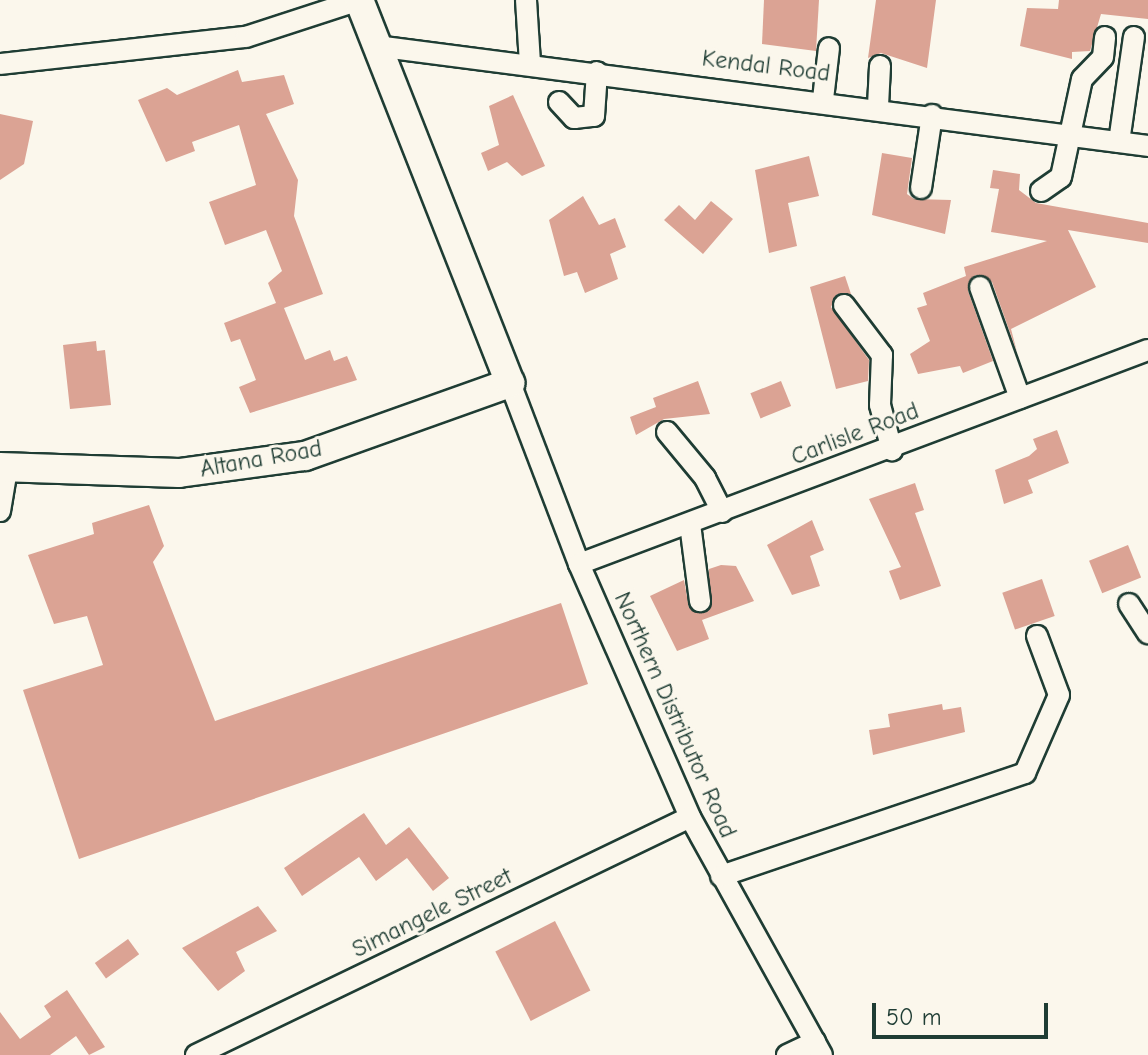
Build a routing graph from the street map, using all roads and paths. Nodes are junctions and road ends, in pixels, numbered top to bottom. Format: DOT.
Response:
graph roads {
  1 [pos="359,0"];
  2 [pos="526,0"];
  3 [pos="1105,37"];
  4 [pos="1134,37"];
  5 [pos="376,46"];
  6 [pos="829,48"];
  7 [pos="0,64"];
  8 [pos="530,64"];
  9 [pos="880,66"];
  10 [pos="597,72"];
  11 [pos="823,99"];
  12 [pos="559,102"];
  13 [pos="878,106"];
  14 [pos="932,115"];
  15 [pos="1074,137"];
  16 [pos="1119,142"];
  17 [pos="1148,146"];
  18 [pos="921,188"];
  19 [pos="1041,191"];
  20 [pos="980,287"];
  21 [pos="844,305"];
  22 [pos="1148,350"];
  23 [pos="510,383"];
  24 [pos="1020,398"];
  25 [pos="667,432"];
  26 [pos="892,450"];
  27 [pos="3,468"];
  28 [pos="0,511"];
  29 [pos="722,512"];
  30 [pos="690,524"];
  31 [pos="579,564"];
  32 [pos="700,601"];
  33 [pos="1129,604"];
  34 [pos="1148,633"];
  35 [pos="1037,636"];
  36 [pos="690,817"];
  37 [pos="721,876"];
  38 [pos="818,1048"];
  39 [pos="196,1055"];
  40 [pos="787,1055"];
  1 -- 5 [label="main road"];
  1 -- 7 [label="street"];
  2 -- 8 [label="street"];
  3 -- 15 [label="street"];
  4 -- 16 [label="street"];
  5 -- 8 [label="street, Kendal Road"];
  5 -- 23 [label="main road"];
  6 -- 11 [label="street"];
  8 -- 10 [label="street, Kendal Road"];
  9 -- 13 [label="street"];
  10 -- 11 [label="street, Kendal Road"];
  10 -- 12 [label="street"];
  11 -- 13 [label="street, Kendal Road"];
  13 -- 14 [label="street, Kendal Road"];
  14 -- 15 [label="street, Kendal Road"];
  14 -- 18 [label="street"];
  15 -- 16 [label="street, Kendal Road"];
  15 -- 19 [label="street"];
  16 -- 17 [label="street, Kendal Road"];
  20 -- 24 [label="street"];
  21 -- 26 [label="street"];
  22 -- 24 [label="street, Carlisle Road"];
  23 -- 27 [label="main road, Altana Road"];
  23 -- 31 [label="street, Northern Distributor Road"];
  24 -- 26 [label="street, Carlisle Road"];
  25 -- 29 [label="street"];
  26 -- 29 [label="street, Carlisle Road"];
  27 -- 28 [label="street"];
  29 -- 30 [label="street, Carlisle Road"];
  30 -- 31 [label="street, Carlisle Road"];
  30 -- 32 [label="street"];
  31 -- 36 [label="street, Northern Distributor Road"];
  33 -- 34 [label="street"];
  35 -- 37 [label="street"];
  36 -- 37 [label="street, Northern Distributor Road"];
  36 -- 39 [label="street, Simangele Street"];
  37 -- 38 [label="street, Northern Distributor Road"];
  38 -- 40 [label="street"];
}
